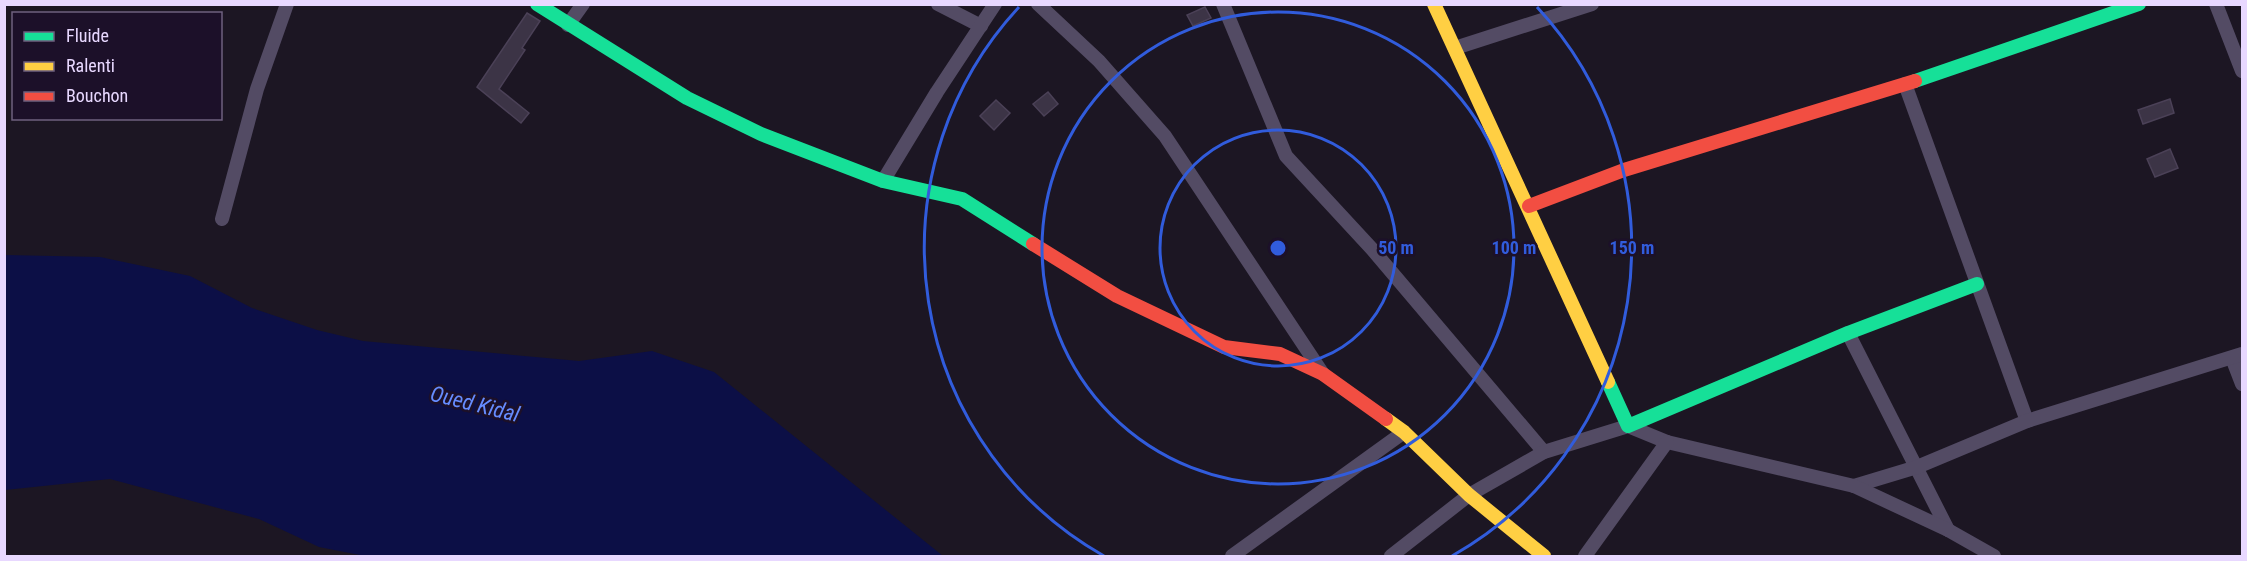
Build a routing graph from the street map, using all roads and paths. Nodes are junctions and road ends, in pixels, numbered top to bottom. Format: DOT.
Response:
graph roads {
  1 [pos="287,4"];
  2 [pos="537,4"];
  3 [pos="583,4"];
  4 [pos="938,4"];
  5 [pos="995,4"];
  6 [pos="1038,4"];
  7 [pos="1223,4"];
  8 [pos="1434,4"];
  9 [pos="1592,4"];
  10 [pos="2139,4"];
  11 [pos="2216,4"];
  12 [pos="568,25"];
  13 [pos="981,26"];
  14 [pos="1455,48"];
  15 [pos="2242,71"];
  16 [pos="1905,84"];
  17 [pos="883,181"];
  18 [pos="1529,206"];
  19 [pos="222,219"];
  20 [pos="1977,284"];
  21 [pos="1848,333"];
  22 [pos="2237,356"];
  23 [pos="1323,374"];
  24 [pos="2242,384"];
  25 [pos="2026,421"];
  26 [pos="1628,426"];
  27 [pos="1404,432"];
  28 [pos="1667,442"];
  29 [pos="1544,452"];
  30 [pos="1917,467"];
  31 [pos="1854,486"];
  32 [pos="1469,495"];
  33 [pos="1948,530"];
  34 [pos="1232,556"];
  35 [pos="1391,556"];
  36 [pos="1544,556"];
  37 [pos="1585,556"];
  38 [pos="1994,556"];
  1 -- 19 [label="street"];
  2 -- 12 [label="street"];
  3 -- 12 [label="street"];
  4 -- 13 [label="street"];
  5 -- 13 [label="street"];
  6 -- 23 [label="street"];
  7 -- 29 [label="street"];
  8 -- 14 [label="street"];
  9 -- 14 [label="street"];
  10 -- 16 [label="street"];
  11 -- 15 [label="street"];
  12 -- 17 [label="street"];
  13 -- 17 [label="street"];
  14 -- 18 [label="street"];
  16 -- 18 [label="street"];
  16 -- 20 [label="street"];
  17 -- 23 [label="street"];
  18 -- 26 [label="street"];
  20 -- 21 [label="street"];
  20 -- 25 [label="street"];
  21 -- 26 [label="street"];
  21 -- 30 [label="street"];
  22 -- 24 [label="street"];
  22 -- 25 [label="street"];
  23 -- 27 [label="street"];
  25 -- 30 [label="street"];
  26 -- 28 [label="street"];
  26 -- 29 [label="street"];
  27 -- 32 [label="street"];
  27 -- 34 [label="street"];
  28 -- 31 [label="street"];
  28 -- 37 [label="street"];
  29 -- 32 [label="street"];
  30 -- 31 [label="street"];
  30 -- 33 [label="street"];
  31 -- 33 [label="street"];
  32 -- 35 [label="street"];
  32 -- 36 [label="street"];
  33 -- 38 [label="street"];
}
